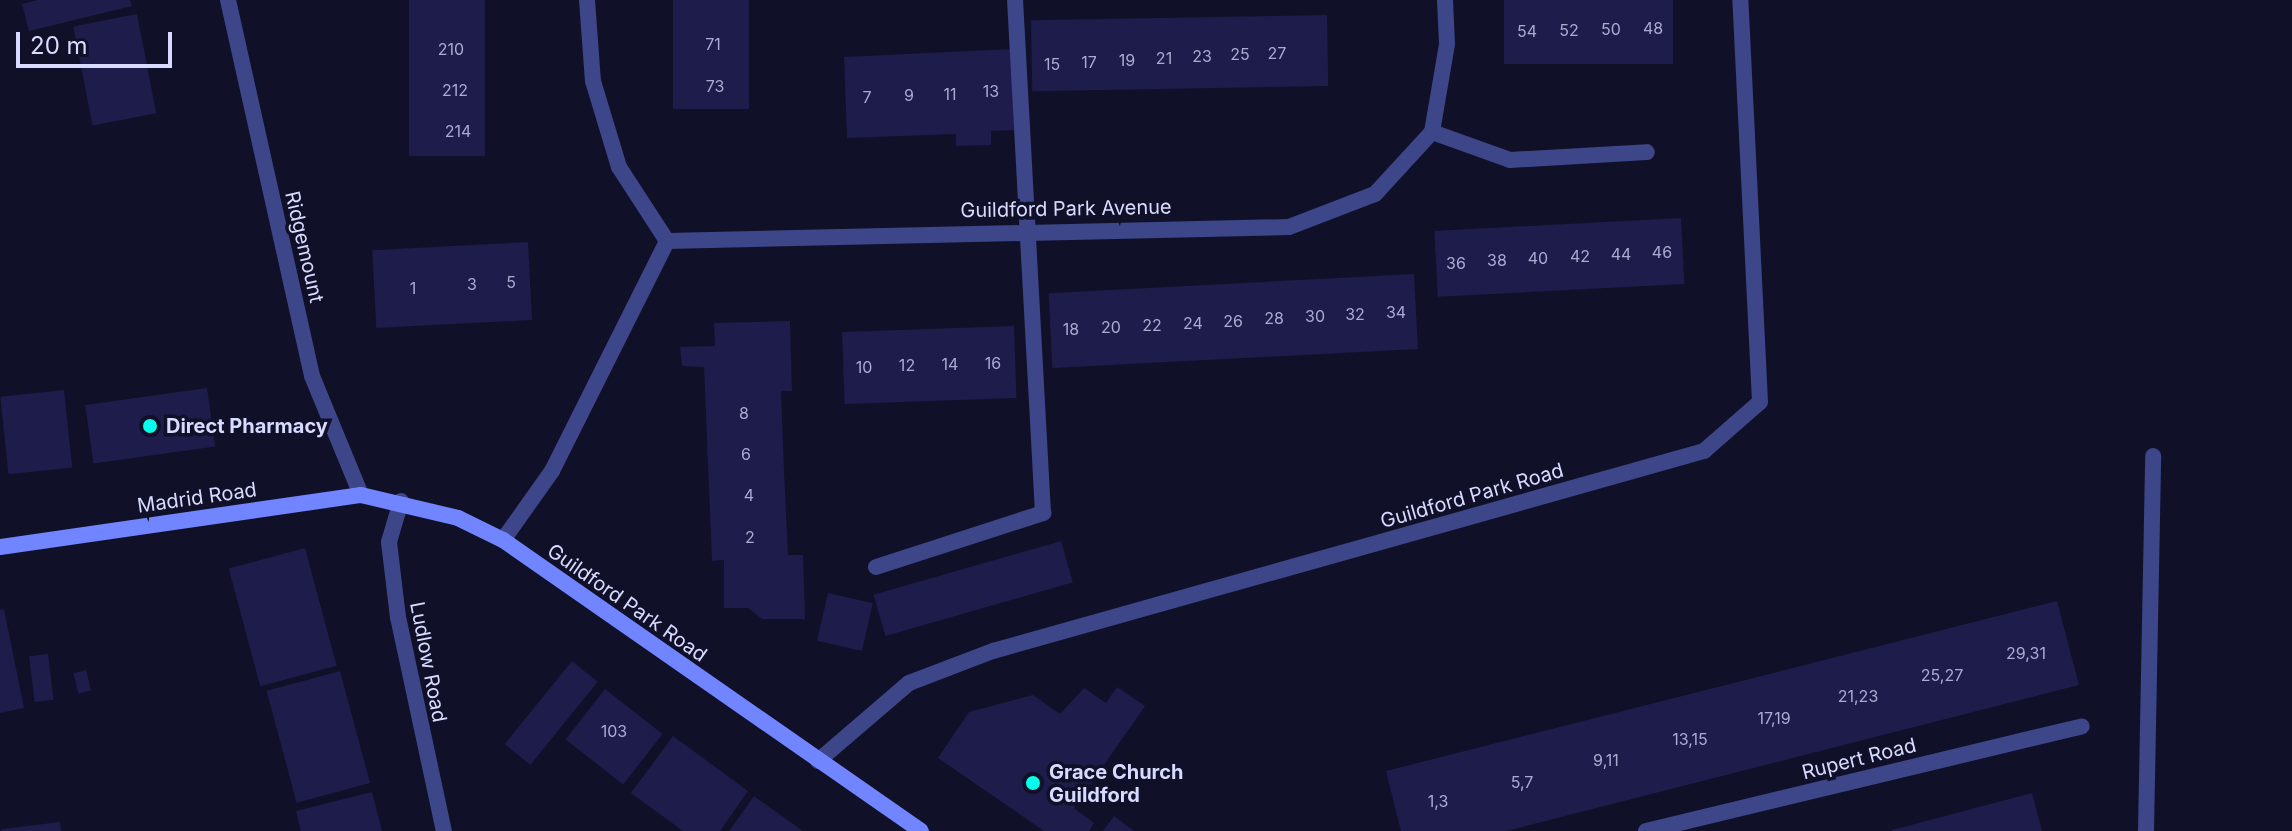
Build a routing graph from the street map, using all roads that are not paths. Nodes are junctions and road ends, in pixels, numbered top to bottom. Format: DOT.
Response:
graph roads {
  1 [pos="228,0"];
  2 [pos="587,0"];
  3 [pos="1015,0"];
  4 [pos="1445,0"];
  5 [pos="1740,0"];
  6 [pos="1432,132"];
  7 [pos="1647,152"];
  8 [pos="1028,228"];
  9 [pos="667,241"];
  10 [pos="2153,456"];
  11 [pos="361,495"];
  12 [pos="401,501"];
  13 [pos="503,540"];
  14 [pos="0,547"];
  15 [pos="876,567"];
  16 [pos="2082,726"];
  17 [pos="818,761"];
  18 [pos="444,831"];
  19 [pos="921,831"];
  20 [pos="1646,831"];
  21 [pos="2146,831"];
  1 -- 11 [label="street, Ridgemount"];
  2 -- 9 [label="street"];
  3 -- 8 [label="street"];
  4 -- 6 [label="street"];
  5 -- 17 [label="street, Guildford Park Road"];
  6 -- 7 [label="street"];
  6 -- 8 [label="street, Guildford Park Avenue"];
  8 -- 9 [label="street, Guildford Park Avenue"];
  8 -- 15 [label="street"];
  9 -- 13 [label="street"];
  10 -- 21 [label="street"];
  11 -- 12 [label="street, Madrid Road"];
  11 -- 14 [label="street, Madrid Road"];
  12 -- 13 [label="street, Guildford Park Road"];
  12 -- 18 [label="street, Ludlow Road"];
  13 -- 17 [label="street, Guildford Park Road"];
  16 -- 20 [label="street, Rupert Road"];
  17 -- 19 [label="street, Guildford Park Road"];
}
